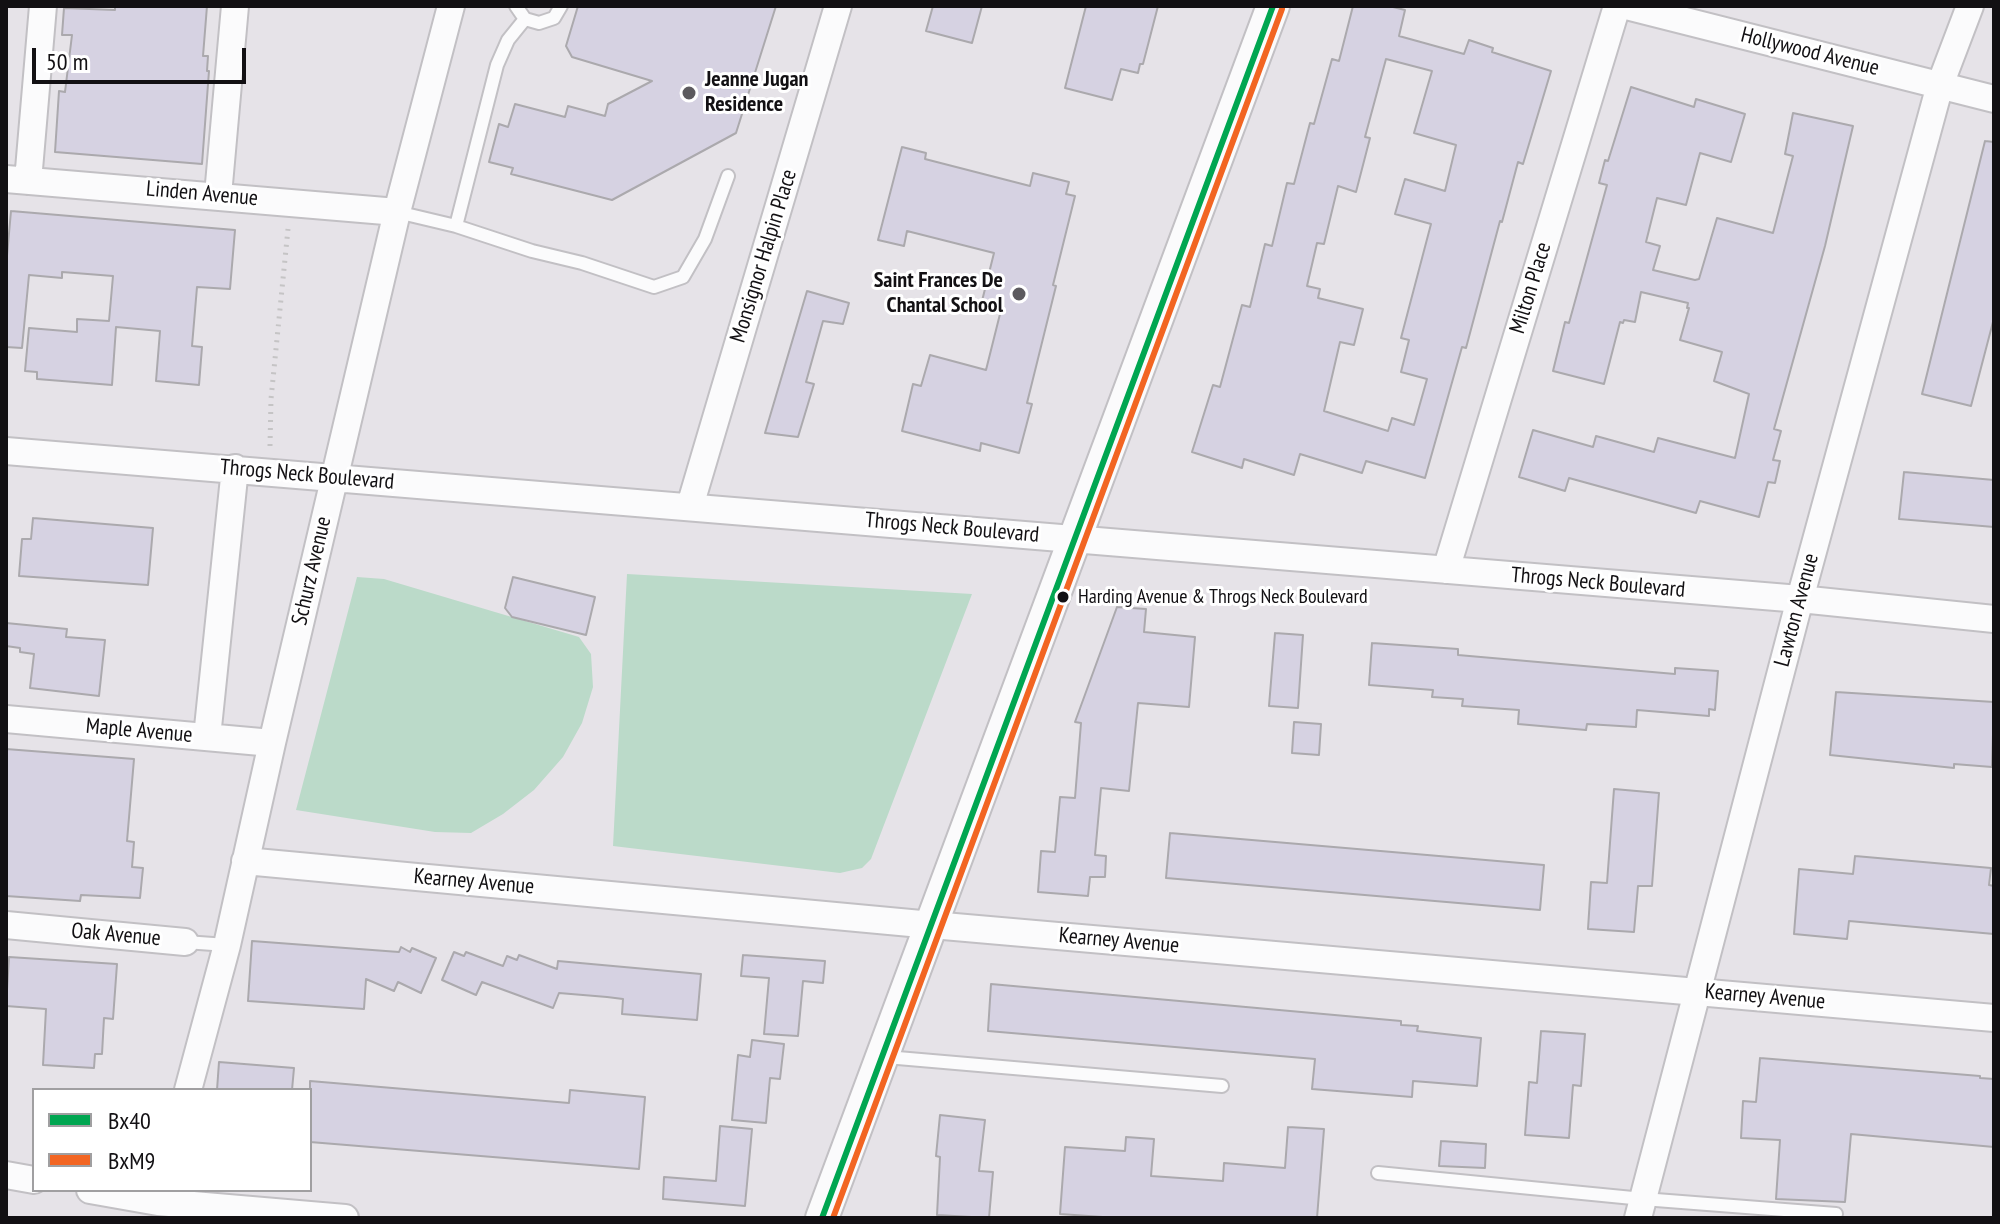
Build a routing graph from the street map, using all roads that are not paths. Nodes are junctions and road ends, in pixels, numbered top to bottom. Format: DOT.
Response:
graph roads {
  1 [pos="43,6"];
  2 [pos="235,6"];
  3 [pos="451,6"];
  4 [pos="516,6"];
  5 [pos="561,6"];
  6 [pos="838,6"];
  7 [pos="1273,6"];
  8 [pos="1617,6"];
  9 [pos="1626,6"];
  10 [pos="1970,6"];
  11 [pos="525,19"];
  12 [pos="1940,85"];
  13 [pos="1994,99"];
  14 [pos="728,176"];
  15 [pos="17,180"];
  16 [pos="218,195"];
  17 [pos="397,212"];
  18 [pos="456,226"];
  19 [pos="6,451"];
  20 [pos="235,468"];
  21 [pos="334,478"];
  22 [pos="690,506"];
  23 [pos="1075,539"];
  24 [pos="1446,570"];
  25 [pos="1800,599"];
  26 [pos="1994,619"];
  27 [pos="6,719"];
  28 [pos="207,737"];
  29 [pos="272,743"];
  30 [pos="245,861"];
  31 [pos="6,925"];
  32 [pos="932,925"];
  33 [pos="185,942"];
  34 [pos="227,945"];
  35 [pos="1697,991"];
  36 [pos="1994,1018"];
  37 [pos="882,1057"];
  38 [pos="1222,1086"];
  39 [pos="189,1088"];
  40 [pos="1378,1173"];
  41 [pos="6,1175"];
  42 [pos="32,1180"];
  43 [pos="100,1192"];
  44 [pos="158,1203"];
  45 [pos="1640,1208"];
  46 [pos="1836,1214"];
  47 [pos="345,1218"];
  48 [pos="822,1218"];
  1 -- 15 [label="street"];
  2 -- 16 [label="street"];
  3 -- 17 [label="street, Schurz Avenue"];
  4 -- 11 [label="lane"];
  5 -- 11 [label="lane"];
  6 -- 22 [label="street, Monsignor Halpin Place"];
  7 -- 23 [label="street"];
  8 -- 24 [label="street, Milton Place"];
  9 -- 12 [label="street, Hollywood Avenue"];
  10 -- 12 [label="street, Lawton Avenue"];
  11 -- 18 [label="lane"];
  12 -- 13 [label="street, Hollywood Avenue"];
  12 -- 25 [label="street, Lawton Avenue"];
  14 -- 18 [label="lane"];
  15 -- 16 [label="street, Linden Avenue"];
  16 -- 17 [label="street, Linden Avenue"];
  17 -- 18 [label="lane"];
  17 -- 21 [label="street, Schurz Avenue"];
  19 -- 20 [label="street, Throgs Neck Boulevard"];
  20 -- 21 [label="street, Throgs Neck Boulevard"];
  20 -- 28 [label="street"];
  21 -- 22 [label="street, Throgs Neck Boulevard"];
  21 -- 29 [label="street, Schurz Avenue"];
  22 -- 23 [label="street, Throgs Neck Boulevard"];
  23 -- 24 [label="street, Throgs Neck Boulevard"];
  23 -- 32 [label="street"];
  24 -- 25 [label="street, Throgs Neck Boulevard"];
  25 -- 26 [label="street, Throgs Neck Boulevard"];
  25 -- 35 [label="street, Lawton Avenue"];
  27 -- 28 [label="street, Maple Avenue"];
  28 -- 29 [label="street, Maple Avenue"];
  29 -- 30 [label="street, Schurz Avenue"];
  30 -- 32 [label="street, Kearney Avenue"];
  30 -- 34 [label="street, Schurz Avenue"];
  31 -- 33 [label="street, Oak Avenue"];
  32 -- 35 [label="street, Kearney Avenue"];
  32 -- 37 [label="street"];
  33 -- 34 [label="lane, Oak Avenue"];
  34 -- 39 [label="street, Schurz Avenue"];
  35 -- 36 [label="street, Kearney Avenue"];
  35 -- 45 [label="street, Lawton Avenue"];
  37 -- 38 [label="lane"];
  37 -- 48 [label="street"];
  40 -- 45 [label="lane"];
  41 -- 42 [label="street"];
  43 -- 44 [label="street"];
  44 -- 47 [label="street"];
  45 -- 46 [label="lane"];
}
